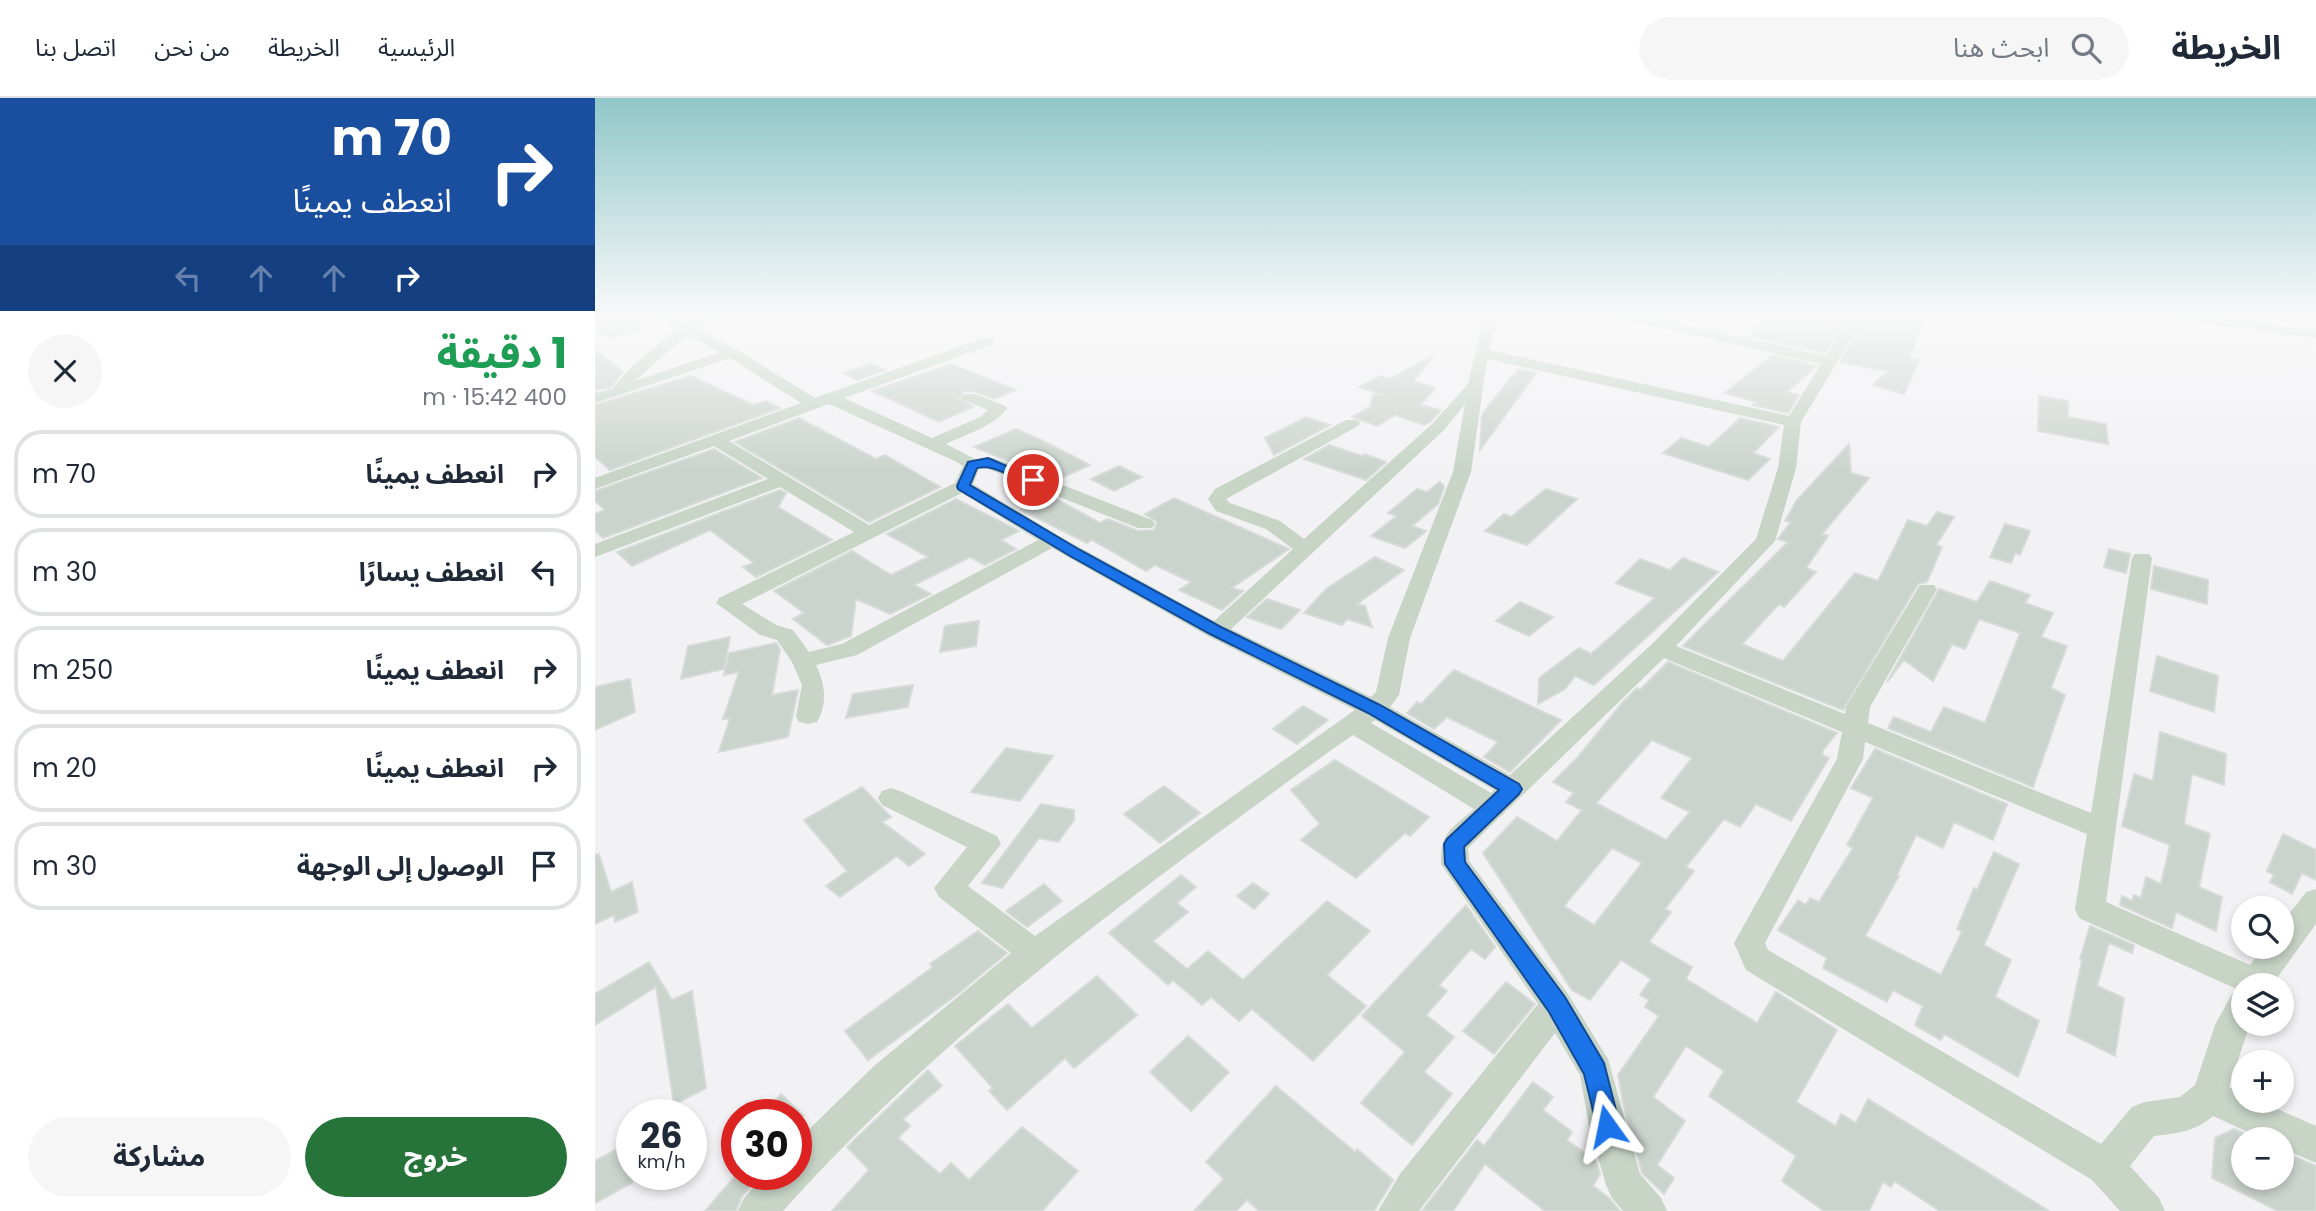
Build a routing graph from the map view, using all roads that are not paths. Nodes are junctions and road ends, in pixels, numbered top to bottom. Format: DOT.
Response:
graph roads {
  1 [pos="639,368"];
  2 [pos="689,368"];
  3 [pos="758,368"];
  4 [pos="914,368"];
  5 [pos="1479,368"];
  6 [pos="1549,368"];
  7 [pos="1827,368"];
  8 [pos="1476,386"];
  9 [pos="617,391"];
  10 [pos="969,397"];
  11 [pos="595,398"];
  12 [pos="821,401"];
  13 [pos="1793,422"];
  14 [pos="1352,423"];
  15 [pos="716,440"];
  16 [pos="931,444"];
  17 [pos="972,465"];
  18 [pos="782,480"];
  19 [pos="595,484"];
  20 [pos="963,486"];
  21 [pos="1145,524"];
  22 [pos="867,532"];
  23 [pos="1052,540"];
  24 [pos="1305,549"];
  25 [pos="595,551"];
  26 [pos="2142,558"];
  27 [pos="1927,589"];
  28 [pos="1216,631"];
  29 [pos="1661,648"];
  30 [pos="803,661"];
  31 [pos="808,716"];
  32 [pos="1363,716"];
  33 [pos="1856,727"];
  34 [pos="1513,789"];
  35 [pos="891,798"];
  36 [pos="1493,807"];
  37 [pos="2103,829"];
  38 [pos="2316,901"];
  39 [pos="2294,931"];
  40 [pos="1034,953"];
  41 [pos="2231,981"];
  42 [pos="1557,1005"];
  43 [pos="2231,1028"];
  44 [pos="2209,1096"];
  45 [pos="2316,1145"];
  46 [pos="812,1151"];
  47 [pos="2105,1167"];
  48 [pos="776,1190"];
  49 [pos="757,1211"];
  50 [pos="1397,1211"];
  51 [pos="1648,1211"];
  52 [pos="2145,1211"];
  1 -- 9 [label="street"];
  2 -- 9 [label="street"];
  3 -- 12 [label="street"];
  4 -- 12 [label="street"];
  5 -- 8 [label="street"];
  6 -- 13 [label="street"];
  7 -- 13 [label="street"];
  8 -- 24 [label="street"];
  8 -- 32 [label="street"];
  9 -- 11 [label="street"];
  10 -- 16 [label="street"];
  12 -- 15 [label="street"];
  12 -- 16 [label="street"];
  13 -- 29 [label="street"];
  14 -- 24 [label="street"];
  15 -- 18 [label="street"];
  15 -- 19 [label="street"];
  16 -- 17 [label="street"];
  17 -- 20 [label="street"];
  17 -- 21 [label="street"];
  18 -- 22 [label="street"];
  18 -- 25 [label="street"];
  20 -- 22 [label="street"];
  20 -- 23 [label="street"];
  22 -- 30 [label="street"];
  23 -- 28 [label="street"];
  23 -- 30 [label="street"];
  24 -- 28 [label="street"];
  26 -- 37 [label="street"];
  27 -- 33 [label="street"];
  28 -- 32 [label="street"];
  29 -- 33 [label="street"];
  29 -- 34 [label="street"];
  30 -- 31 [label="street"];
  32 -- 34 [label="street"];
  32 -- 36 [label="street"];
  32 -- 40 [label="street"];
  33 -- 37 [label="street"];
  33 -- 47 [label="street"];
  34 -- 36 [label="street"];
  35 -- 40 [label="street"];
  36 -- 42 [label="street"];
  37 -- 41 [label="street"];
  38 -- 39 [label="street"];
  40 -- 46 [label="street"];
  42 -- 50 [label="street"];
  42 -- 51 [label="street"];
  43 -- 44 [label="street"];
  44 -- 45 [label="street"];
  44 -- 47 [label="street"];
  47 -- 52 [label="street"];
  48 -- 49 [label="street"];
}
